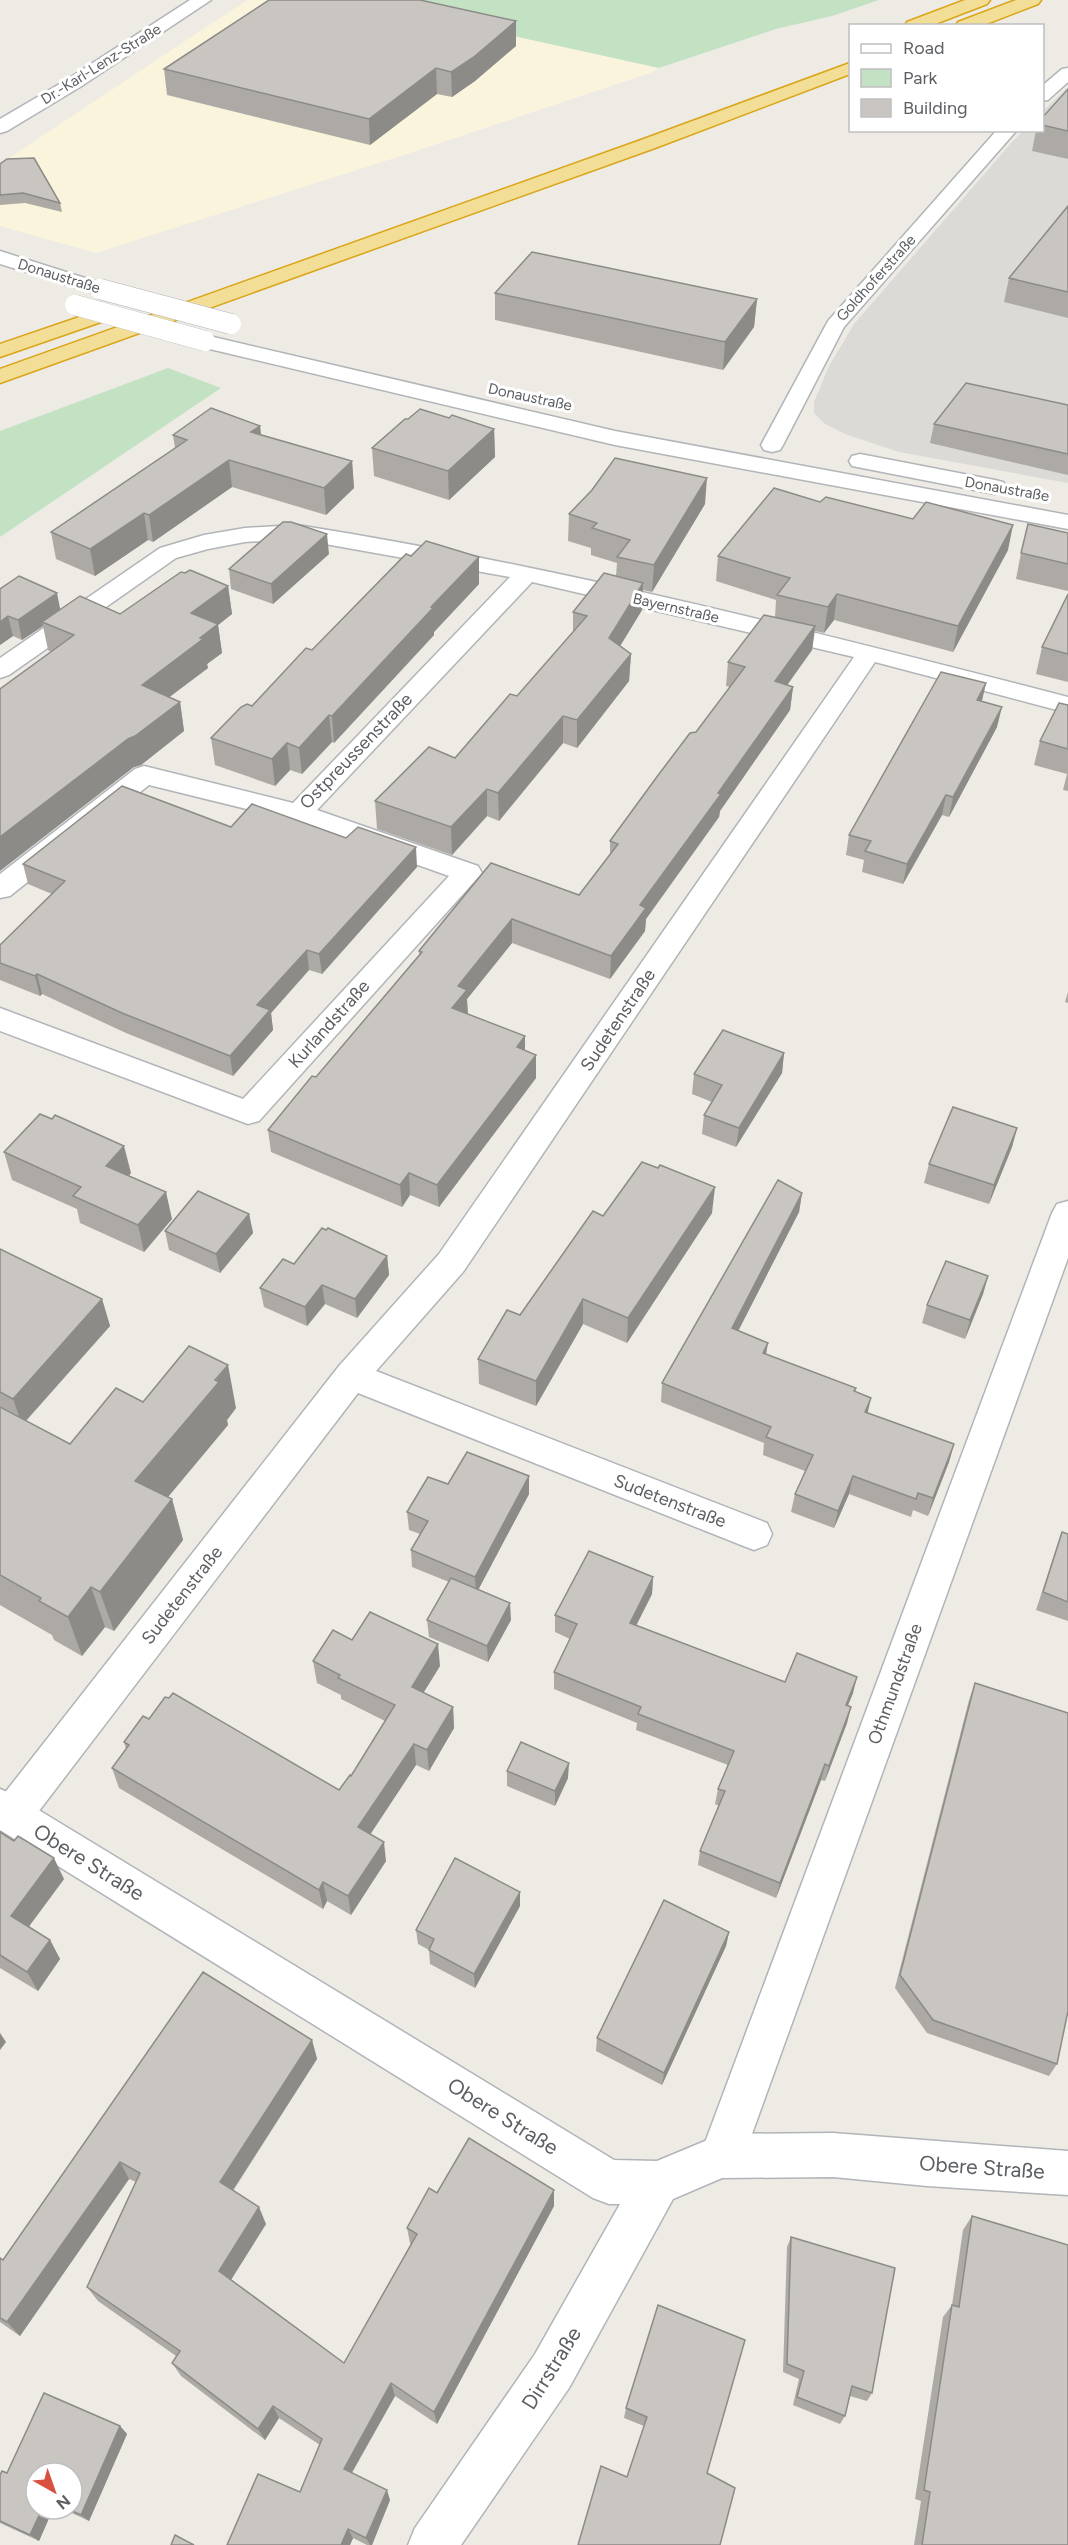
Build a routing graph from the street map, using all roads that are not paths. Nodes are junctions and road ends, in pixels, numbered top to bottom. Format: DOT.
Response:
graph roads {
  1 [pos="202,0"];
  2 [pos="981,0"];
  3 [pos="1032,0"];
  4 [pos="918,24"];
  5 [pos="969,24"];
  6 [pos="849,49"];
  7 [pos="829,57"];
  8 [pos="849,68"];
  9 [pos="1068,73"];
  10 [pos="1044,94"];
  11 [pos="0,127"];
  12 [pos="1006,132"];
  13 [pos="0,257"];
  14 [pos="179,288"];
  15 [pos="67,302"];
  16 [pos="0,351"];
  17 [pos="0,376"];
  18 [pos="573,406"];
  19 [pos="649,423"];
  20 [pos="691,430"];
  21 [pos="749,441"];
  22 [pos="772,445"];
  23 [pos="795,449"];
  24 [pos="840,458"];
  25 [pos="1010,489"];
  26 [pos="1068,522"];
  27 [pos="527,573"];
  28 [pos="869,653"];
  29 [pos="0,670"];
  30 [pos="1068,705"];
  31 [pos="299,813"];
  32 [pos="0,889"];
  33 [pos="0,1018"];
  34 [pos="1068,1213"];
  35 [pos="351,1376"];
  36 [pos="754,1534"];
  37 [pos="6,1811"];
  38 [pos="722,2156"];
  39 [pos="1068,2173"];
  40 [pos="657,2183"];
  41 [pos="432,2545"];
  1 -- 11 [label="street, Dr.-Karl-Lenz-Straße"];
  2 -- 4 [label="highway"];
  3 -- 5 [label="highway"];
  6 -- 7 [label="highway"];
  8 -- 17 [label="highway"];
  9 -- 10 [label="street"];
  12 -- 22 [label="street, Goldhoferstraße"];
  13 -- 18 [label="street, Donaustraße, bridge"];
  14 -- 16 [label="highway"];
  15 -- 26 [label="street, Donaustraße, bridge"];
  19 -- 20 [label="street"];
  21 -- 22 [label="street"];
  22 -- 23 [label="street"];
  24 -- 25 [label="street, Donaustraße"];
  27 -- 28 [label="street, Bayernstraße"];
  27 -- 29 [label="street, Bayernstraße"];
  27 -- 31 [label="street, Ostpreussenstraße"];
  28 -- 30 [label="street, Bayernstraße"];
  28 -- 35 [label="street, Sudetenstraße"];
  31 -- 32 [label="street, Ostpreussenstraße"];
  31 -- 33 [label="street, Kurlandstraße"];
  34 -- 38 [label="street, Othmundstraße"];
  35 -- 36 [label="street, Sudetenstraße"];
  35 -- 37 [label="street, Sudetenstraße"];
  37 -- 40 [label="street, Obere Straße"];
  38 -- 39 [label="street, Obere Straße"];
  38 -- 40 [label="street, Obere Straße"];
  40 -- 41 [label="street, Dirrstraße"];
}
